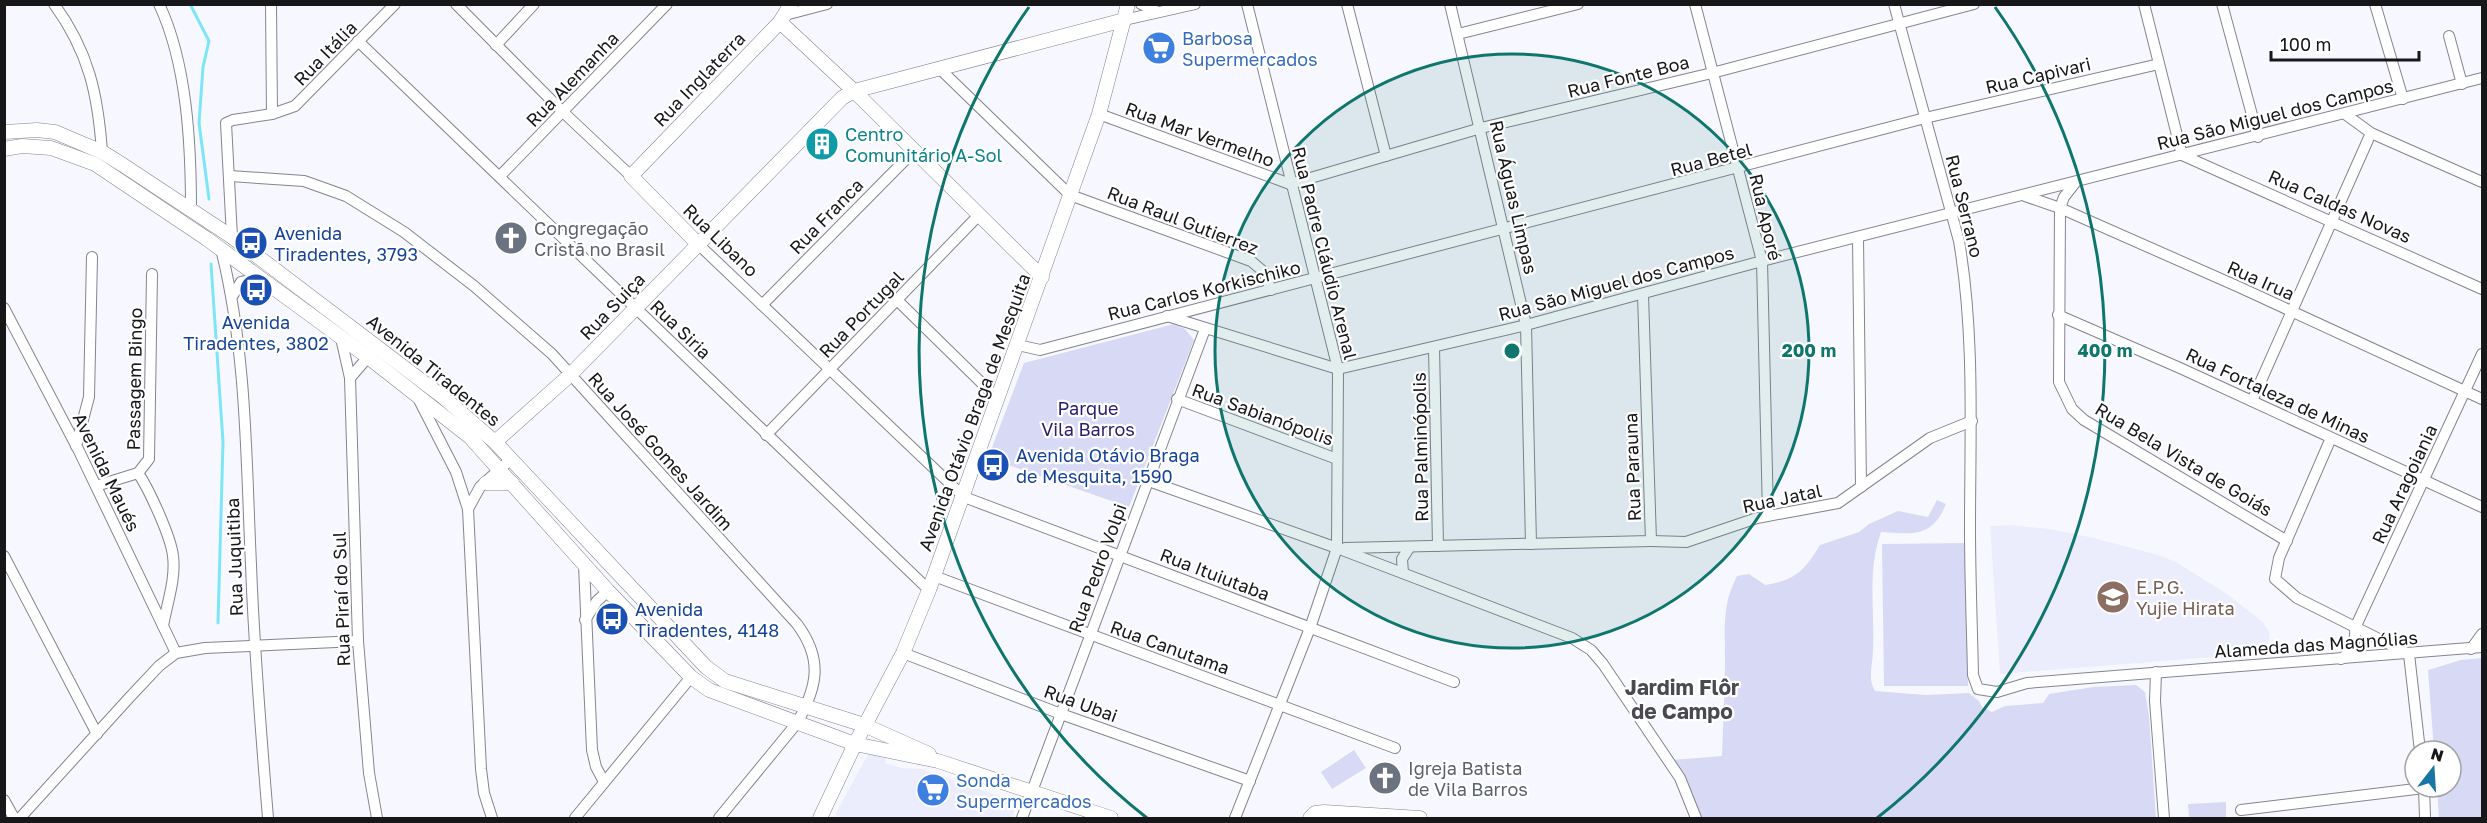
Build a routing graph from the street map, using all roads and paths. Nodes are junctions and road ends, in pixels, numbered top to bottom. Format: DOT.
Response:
graph roads {
  1 [pos="54,4"];
  2 [pos="159,4"];
  3 [pos="271,4"];
  4 [pos="395,4"];
  5 [pos="456,4"];
  6 [pos="534,4"];
  7 [pos="667,4"];
  8 [pos="827,4"];
  9 [pos="1128,4"];
  10 [pos="1141,4"];
  11 [pos="1195,4"];
  12 [pos="1247,4"];
  13 [pos="1347,4"];
  14 [pos="1450,4"];
  15 [pos="1578,4"];
  16 [pos="1695,4"];
  17 [pos="1894,4"];
  18 [pos="1974,4"];
  19 [pos="2144,4"];
  20 [pos="2223,4"];
  21 [pos="2375,4"];
  22 [pos="1158,12"];
  23 [pos="785,14"];
  24 [pos="1124,20"];
  25 [pos="1899,23"];
  26 [pos="1458,34"];
  27 [pos="2449,36"];
  28 [pos="358,41"];
  29 [pos="496,45"];
  30 [pos="2159,64"];
  31 [pos="940,69"];
  32 [pos="1712,73"];
  33 [pos="2482,78"];
  34 [pos="2462,84"];
  35 [pos="854,91"];
  36 [pos="2403,99"];
  37 [pos="563,112"];
  38 [pos="272,114"];
  39 [pos="1098,114"];
  40 [pos="2345,114"];
  41 [pos="1925,118"];
  42 [pos="1481,128"];
  43 [pos="4,132"];
  44 [pos="2371,133"];
  45 [pos="2258,137"];
  46 [pos="2217,146"];
  47 [pos="4,149"];
  48 [pos="914,151"];
  49 [pos="102,152"];
  50 [pos="2182,155"];
  51 [pos="1386,156"];
  52 [pos="1738,169"];
  53 [pos="2220,171"];
  54 [pos="230,176"];
  55 [pos="500,176"];
  56 [pos="631,176"];
  57 [pos="2076,182"];
  58 [pos="2482,182"];
  59 [pos="1290,184"];
  60 [pos="1070,195"];
  61 [pos="2025,195"];
  62 [pos="2061,208"];
  63 [pos="191,209"];
  64 [pos="1951,214"];
  65 [pos="979,215"];
  66 [pos="2331,220"];
  67 [pos="1504,230"];
  68 [pos="232,237"];
  69 [pos="1858,238"];
  70 [pos="697,243"];
  71 [pos="221,249"];
  72 [pos="92,257"];
  73 [pos="1762,261"];
  74 [pos="152,274"];
  75 [pos="1042,277"];
  76 [pos="261,278"];
  77 [pos="1316,278"];
  78 [pos="1271,290"];
  79 [pos="2482,290"];
  80 [pos="233,295"];
  81 [pos="1644,295"];
  82 [pos="898,301"];
  83 [pos="762,305"];
  84 [pos="635,307"];
  85 [pos="4,308"];
  86 [pos="2290,311"];
  87 [pos="2058,315"];
  88 [pos="1167,316"];
  89 [pos="1526,325"];
  90 [pos="1204,329"];
  91 [pos="341,338"];
  92 [pos="1018,345"];
  93 [pos="1434,347"];
  94 [pos="2482,354"];
  95 [pos="368,357"];
  96 [pos="1338,369"];
  97 [pos="829,370"];
  98 [pos="570,375"];
  99 [pos="350,378"];
  100 [pos="2465,391"];
  101 [pos="418,397"];
  102 [pos="998,399"];
  103 [pos="1177,399"];
  104 [pos="2482,399"];
  105 [pos="2252,401"];
  106 [pos="1972,421"];
  107 [pos="766,435"];
  108 [pos="2331,438"];
  109 [pos="495,442"];
  110 [pos="76,446"];
  111 [pos="511,459"];
  112 [pos="1337,459"];
  113 [pos="500,469"];
  114 [pos="138,473"];
  115 [pos="1146,480"];
  116 [pos="2423,480"];
  117 [pos="486,483"];
  118 [pos="512,483"];
  119 [pos="96,486"];
  120 [pos="1861,487"];
  121 [pos="964,497"];
  122 [pos="2482,507"];
  123 [pos="468,509"];
  124 [pos="1768,515"];
  125 [pos="1651,541"];
  126 [pos="2287,541"];
  127 [pos="1531,544"];
  128 [pos="1438,546"];
  129 [pos="1338,548"];
  130 [pos="1409,548"];
  131 [pos="1119,555"];
  132 [pos="4,556"];
  133 [pos="584,565"];
  134 [pos="1403,573"];
  135 [pos="934,576"];
  136 [pos="929,590"];
  137 [pos="608,591"];
  138 [pos="585,620"];
  139 [pos="163,626"];
  140 [pos="1310,628"];
  141 [pos="2355,628"];
  142 [pos="2482,634"];
  143 [pos="1090,635"];
  144 [pos="358,641"];
  145 [pos="254,646"];
  146 [pos="2479,648"];
  147 [pos="176,653"];
  148 [pos="903,653"];
  149 [pos="2409,654"];
  150 [pos="2341,659"];
  151 [pos="2156,672"];
  152 [pos="691,677"];
  153 [pos="1454,682"];
  154 [pos="1280,706"];
  155 [pos="806,707"];
  156 [pos="1061,714"];
  157 [pos="797,723"];
  158 [pos="864,725"];
  159 [pos="97,734"];
  160 [pos="2419,739"];
  161 [pos="855,744"];
  162 [pos="1395,748"];
  163 [pos="938,761"];
  164 [pos="1250,780"];
  165 [pos="604,782"];
  166 [pos="1033,790"];
  167 [pos="2403,791"];
  168 [pos="2425,799"];
  169 [pos="4,800"];
  170 [pos="2241,810"];
  171 [pos="14,819"];
  172 [pos="20,819"];
  173 [pos="268,819"];
  174 [pos="377,819"];
  175 [pos="492,819"];
  176 [pos="575,819"];
  177 [pos="719,819"];
  178 [pos="820,819"];
  179 [pos="1022,819"];
  180 [pos="1111,819"];
  181 [pos="1235,819"];
  182 [pos="1310,819"];
  183 [pos="1420,819"];
  184 [pos="1696,819"];
  185 [pos="2164,819"];
  186 [pos="2426,819"];
  1 -- 49 [label="street"];
  2 -- 63 [label="street"];
  3 -- 38 [label="street"];
  4 -- 28 [label="street, Rua Itália"];
  5 -- 29 [label="street, Rua Libano"];
  6 -- 29 [label="street"];
  7 -- 37 [label="street, Rua Alemanha"];
  8 -- 23 [label="street"];
  9 -- 24 [label="main road, Avenida Otávio Braga de Mesquita"];
  10 -- 22 [label="street"];
  11 -- 22 [label="street"];
  12 -- 59 [label="street, Rua Padre Cláudio Arenal"];
  13 -- 51 [label="street"];
  14 -- 26 [label="street, Rua Águas Limpas"];
  15 -- 26 [label="street"];
  16 -- 32 [label="street, Rua Aporé"];
  17 -- 25 [label="street, Rua Serrano"];
  18 -- 25 [label="street, Rua Fonte Boa"];
  19 -- 30 [label="street"];
  20 -- 45 [label="street"];
  21 -- 36 [label="street"];
  22 -- 24 [label="street"];
  23 -- 35 [label="main road"];
  23 -- 56 [label="main road, Rua Inglaterra"];
  24 -- 31 [label="main road"];
  24 -- 39 [label="main road, Avenida Otávio Braga de Mesquita"];
  25 -- 32 [label="street, Rua Fonte Boa"];
  25 -- 41 [label="street, Rua Serrano"];
  26 -- 42 [label="street, Rua Águas Limpas"];
  27 -- 34 [label="street"];
  28 -- 38 [label="street, Rua Itália"];
  28 -- 55 [label="street, Rua Siria"];
  29 -- 37 [label="street, Rua Libano"];
  30 -- 41 [label="street, Rua Capivari"];
  30 -- 50 [label="street"];
  31 -- 35 [label="main road"];
  31 -- 60 [label="street"];
  32 -- 42 [label="street, Rua Fonte Boa"];
  32 -- 52 [label="street, Rua Aporé"];
  33 -- 34 [label="street, Rua São Miguel dos Campos"];
  34 -- 36 [label="street, Rua São Miguel dos Campos"];
  35 -- 48 [label="main road"];
  35 -- 70 [label="main road, Rua Suiça"];
  36 -- 40 [label="street, Rua São Miguel dos Campos"];
  37 -- 55 [label="street, Rua Alemanha"];
  37 -- 56 [label="street, Rua Libano"];
  38 -- 54 [label="street, Rua Itália"];
  39 -- 59 [label="street, Rua Mar Vermelho"];
  39 -- 60 [label="main road, Avenida Otávio Braga de Mesquita"];
  40 -- 44 [label="street"];
  40 -- 45 [label="street, Rua São Miguel dos Campos"];
  41 -- 52 [label="street, Rua Betel"];
  41 -- 64 [label="street, Rua Serrano"];
  42 -- 51 [label="street, Rua Fonte Boa"];
  42 -- 67 [label="street, Rua Águas Limpas"];
  43 -- 49 [label="main road, Avenida Tiradentes"];
  44 -- 58 [label="street"];
  44 -- 66 [label="street"];
  45 -- 46 [label="street, Rua São Miguel dos Campos"];
  46 -- 50 [label="street, Rua São Miguel dos Campos"];
  46 -- 53 [label="street"];
  47 -- 71 [label="main road, Avenida Tiradentes"];
  48 -- 65 [label="main road"];
  48 -- 83 [label="street, Rua Franca"];
  49 -- 63 [label="main road, Avenida Tiradentes"];
  50 -- 53 [label="street, Rua Caldas Novas"];
  50 -- 57 [label="street, Rua São Miguel dos Campos"];
  51 -- 59 [label="street, Rua Fonte Boa"];
  52 -- 67 [label="street, Rua Betel"];
  52 -- 73 [label="street, Rua Aporé"];
  53 -- 66 [label="street, Rua Caldas Novas"];
  54 -- 68 [label="street"];
  54 -- 98 [label="street, Rua José Gomes Jardim"];
  55 -- 84 [label="street, Rua Siria"];
  56 -- 70 [label="main road, Rua Libano"];
  57 -- 61 [label="street, Rua São Miguel dos Campos"];
  57 -- 62 [label="street"];
  59 -- 77 [label="street, Rua Padre Cláudio Arenal"];
  60 -- 75 [label="main road, Avenida Otávio Braga de Mesquita"];
  60 -- 78 [label="street, Rua Raul Gutierrez"];
  61 -- 62 [label="street, Rua Irua"];
  61 -- 64 [label="street, Rua São Miguel dos Campos"];
  62 -- 86 [label="street, Rua Irua"];
  62 -- 87 [label="street, Rua Bela Vista de Goiás"];
  63 -- 68 [label="main road, Avenida Tiradentes"];
  64 -- 69 [label="street, Rua São Miguel dos Campos"];
  64 -- 106 [label="street, Rua Serrano"];
  65 -- 75 [label="main road"];
  65 -- 82 [label="street, Rua Portugal"];
  66 -- 79 [label="street, Rua Caldas Novas"];
  66 -- 86 [label="street"];
  67 -- 77 [label="street, Rua Carlos Korkischiko"];
  67 -- 89 [label="street, Rua Águas Limpas"];
  68 -- 109 [label="main road, Avenida Tiradentes"];
  69 -- 73 [label="street, Rua São Miguel dos Campos"];
  69 -- 120 [label="street"];
  70 -- 83 [label="street, Rua Libano"];
  70 -- 84 [label="main road, Rua Suiça"];
  71 -- 76 [label="main road, Avenida Tiradentes"];
  71 -- 80 [label="street, Rua Juquitiba"];
  72 -- 110 [label="street"];
  73 -- 81 [label="street, Rua São Miguel dos Campos"];
  73 -- 124 [label="street, Rua Aporé"];
  74 -- 114 [label="street, Passagem Bingo"];
  75 -- 92 [label="main road, Avenida Otávio Braga de Mesquita"];
  76 -- 80 [label="street"];
  76 -- 91 [label="main road, Avenida Tiradentes"];
  77 -- 78 [label="street, Rua Carlos Korkischiko"];
  77 -- 96 [label="street, Rua Padre Cláudio Arenal"];
  78 -- 88 [label="street, Rua Carlos Korkischiko"];
  80 -- 145 [label="street, Rua Juquitiba"];
  81 -- 89 [label="street, Rua São Miguel dos Campos"];
  81 -- 125 [label="street, Rua Parauna"];
  82 -- 97 [label="street, Rua Portugal"];
  82 -- 102 [label="street"];
  83 -- 97 [label="street, Rua Libano"];
  84 -- 98 [label="main road, Rua Suiça"];
  84 -- 107 [label="street, Rua Siria"];
  85 -- 110 [label="street, Avenida Maués"];
  86 -- 100 [label="street, Rua Irua"];
  86 -- 105 [label="street"];
  87 -- 105 [label="street, Rua Fortaleza de Minas"];
  87 -- 126 [label="street, Rua Bela Vista de Goiás"];
  88 -- 90 [label="street, Rua São Miguel dos Campos"];
  88 -- 92 [label="street, Rua Carlos Korkischiko"];
  89 -- 93 [label="street, Rua São Miguel dos Campos"];
  89 -- 127 [label="street, Rua Águas Limpas"];
  90 -- 96 [label="street, Rua São Miguel dos Campos"];
  90 -- 103 [label="street, Rua Pedro Volpi"];
  91 -- 95 [label="main road, Avenida Tiradentes"];
  91 -- 99 [label="street, Rua Piraí do Sul"];
  92 -- 102 [label="main road, Avenida Otávio Braga de Mesquita"];
  93 -- 96 [label="street, Rua São Miguel dos Campos"];
  93 -- 128 [label="street, Rua Palminópolis"];
  94 -- 100 [label="street, Rua Aragoiania"];
  95 -- 99 [label="street"];
  95 -- 101 [label="main road, Avenida Tiradentes"];
  96 -- 112 [label="street, Rua Padre Cláudio Arenal"];
  97 -- 107 [label="street, Rua Portugal"];
  97 -- 121 [label="street, Rua Libano"];
  98 -- 109 [label="main road, Rua Suiça"];
  98 -- 155 [label="street, Rua José Gomes Jardim"];
  99 -- 144 [label="street, Rua Piraí do Sul"];
  100 -- 104 [label="street, Rua Irua"];
  100 -- 116 [label="street, Rua Aragoiania"];
  101 -- 113 [label="main road, Avenida Tiradentes"];
  101 -- 123 [label="street"];
  102 -- 121 [label="main road, Avenida Otávio Braga de Mesquita"];
  103 -- 112 [label="street, Rua Sabianópolis"];
  103 -- 115 [label="street, Rua Pedro Volpi"];
  105 -- 108 [label="street, Rua Fortaleza de Minas"];
  106 -- 120 [label="street, Rua Jatal"];
  106 -- 151 [label="street, Rua Serrano"];
  107 -- 136 [label="street, Rua Siria"];
  108 -- 116 [label="street, Rua Fortaleza de Minas"];
  108 -- 126 [label="street"];
  109 -- 111 [label="main road, Avenida Tiradentes"];
  110 -- 119 [label="street, Avenida Maués"];
  111 -- 113 [label="street"];
  111 -- 155 [label="main road, Avenida Tiradentes"];
  112 -- 129 [label="street, Rua Padre Cláudio Arenal"];
  113 -- 117 [label="street"];
  113 -- 118 [label="main road, Avenida Tiradentes"];
  114 -- 119 [label="street, Passagem Bingo"];
  114 -- 139 [label="street"];
  115 -- 129 [label="street"];
  115 -- 131 [label="street, Rua Pedro Volpi"];
  116 -- 122 [label="street, Rua Fortaleza de Minas"];
  116 -- 141 [label="street, Rua Aragoiania"];
  117 -- 118 [label="main road"];
  117 -- 123 [label="street"];
  118 -- 133 [label="main road, Avenida Tiradentes"];
  119 -- 139 [label="street, Avenida Maués"];
  120 -- 124 [label="street, Rua Jatal"];
  121 -- 131 [label="street, Rua Ituiutaba"];
  121 -- 135 [label="main road, Avenida Otávio Braga de Mesquita"];
  123 -- 175 [label="street"];
  124 -- 125 [label="street, Rua Jatal"];
  125 -- 127 [label="street, Rua Parauna"];
  126 -- 141 [label="street"];
  127 -- 128 [label="street, Rua Parauna"];
  128 -- 130 [label="street, Rua Parauna"];
  129 -- 130 [label="street, Rua Parauna"];
  129 -- 134 [label="street"];
  129 -- 140 [label="street, Rua Padre Cláudio Arenal"];
  130 -- 134 [label="street"];
  131 -- 140 [label="street, Rua Ituiutaba"];
  131 -- 143 [label="street, Rua Pedro Volpi"];
  132 -- 159 [label="street"];
  133 -- 137 [label="main road, Avenida Tiradentes"];
  133 -- 138 [label="street"];
  134 -- 184 [label="street"];
  135 -- 136 [label="main road, Avenida Otávio Braga de Mesquita"];
  135 -- 143 [label="street, Rua Canutama"];
  136 -- 148 [label="main road, Avenida Otávio Braga de Mesquita"];
  137 -- 138 [label="street"];
  137 -- 152 [label="main road, Avenida Tiradentes"];
  138 -- 165 [label="street"];
  139 -- 147 [label="street, Avenida Maués"];
  140 -- 153 [label="street, Rua Ituiutaba"];
  140 -- 154 [label="street, Rua Padre Cláudio Arenal"];
  141 -- 149 [label="street"];
  141 -- 150 [label="street, Rua Aragoiania"];
  142 -- 146 [label="street"];
  143 -- 154 [label="street, Rua Canutama"];
  143 -- 156 [label="street, Rua Pedro Volpi"];
  144 -- 145 [label="street"];
  144 -- 174 [label="street, Rua Piraí do Sul"];
  145 -- 147 [label="street"];
  145 -- 173 [label="street, Rua Juquitiba"];
  146 -- 149 [label="street, Alameda das Magnólias"];
  147 -- 159 [label="street"];
  148 -- 156 [label="street, Rua Ubai"];
  148 -- 158 [label="main road, Avenida Otávio Braga de Mesquita"];
  149 -- 150 [label="street, Alameda das Magnólias"];
  149 -- 160 [label="street"];
  150 -- 151 [label="street, Alameda das Magnólias"];
  151 -- 185 [label="street"];
  152 -- 157 [label="main road, Avenida Tiradentes"];
  152 -- 165 [label="street"];
  154 -- 162 [label="street, Rua Canutama"];
  154 -- 164 [label="street, Rua Padre Cláudio Arenal"];
  155 -- 157 [label="street, Rua José Gomes Jardim"];
  155 -- 158 [label="main road, Avenida Tiradentes"];
  156 -- 164 [label="street, Rua Ubai"];
  156 -- 166 [label="street, Rua Pedro Volpi"];
  157 -- 161 [label="main road, Avenida Tiradentes"];
  157 -- 177 [label="street, Rua José Gomes Jardim"];
  158 -- 161 [label="main road, Avenida Otávio Braga de Mesquita"];
  158 -- 163 [label="main road, Avenida Tiradentes"];
  159 -- 172 [label="street"];
  161 -- 163 [label="main road, Avenida Tiradentes"];
  161 -- 178 [label="main road, Avenida Otávio Braga de Mesquita"];
  163 -- 166 [label="main road"];
  164 -- 181 [label="street, Rua Padre Cláudio Arenal"];
  165 -- 176 [label="street"];
  166 -- 179 [label="street, Rua Pedro Volpi"];
  166 -- 180 [label="main road"];
  167 -- 170 [label="street"];
  168 -- 186 [label="street"];
  169 -- 171 [label="street"];
  182 -- 183 [label="main road"];
}
